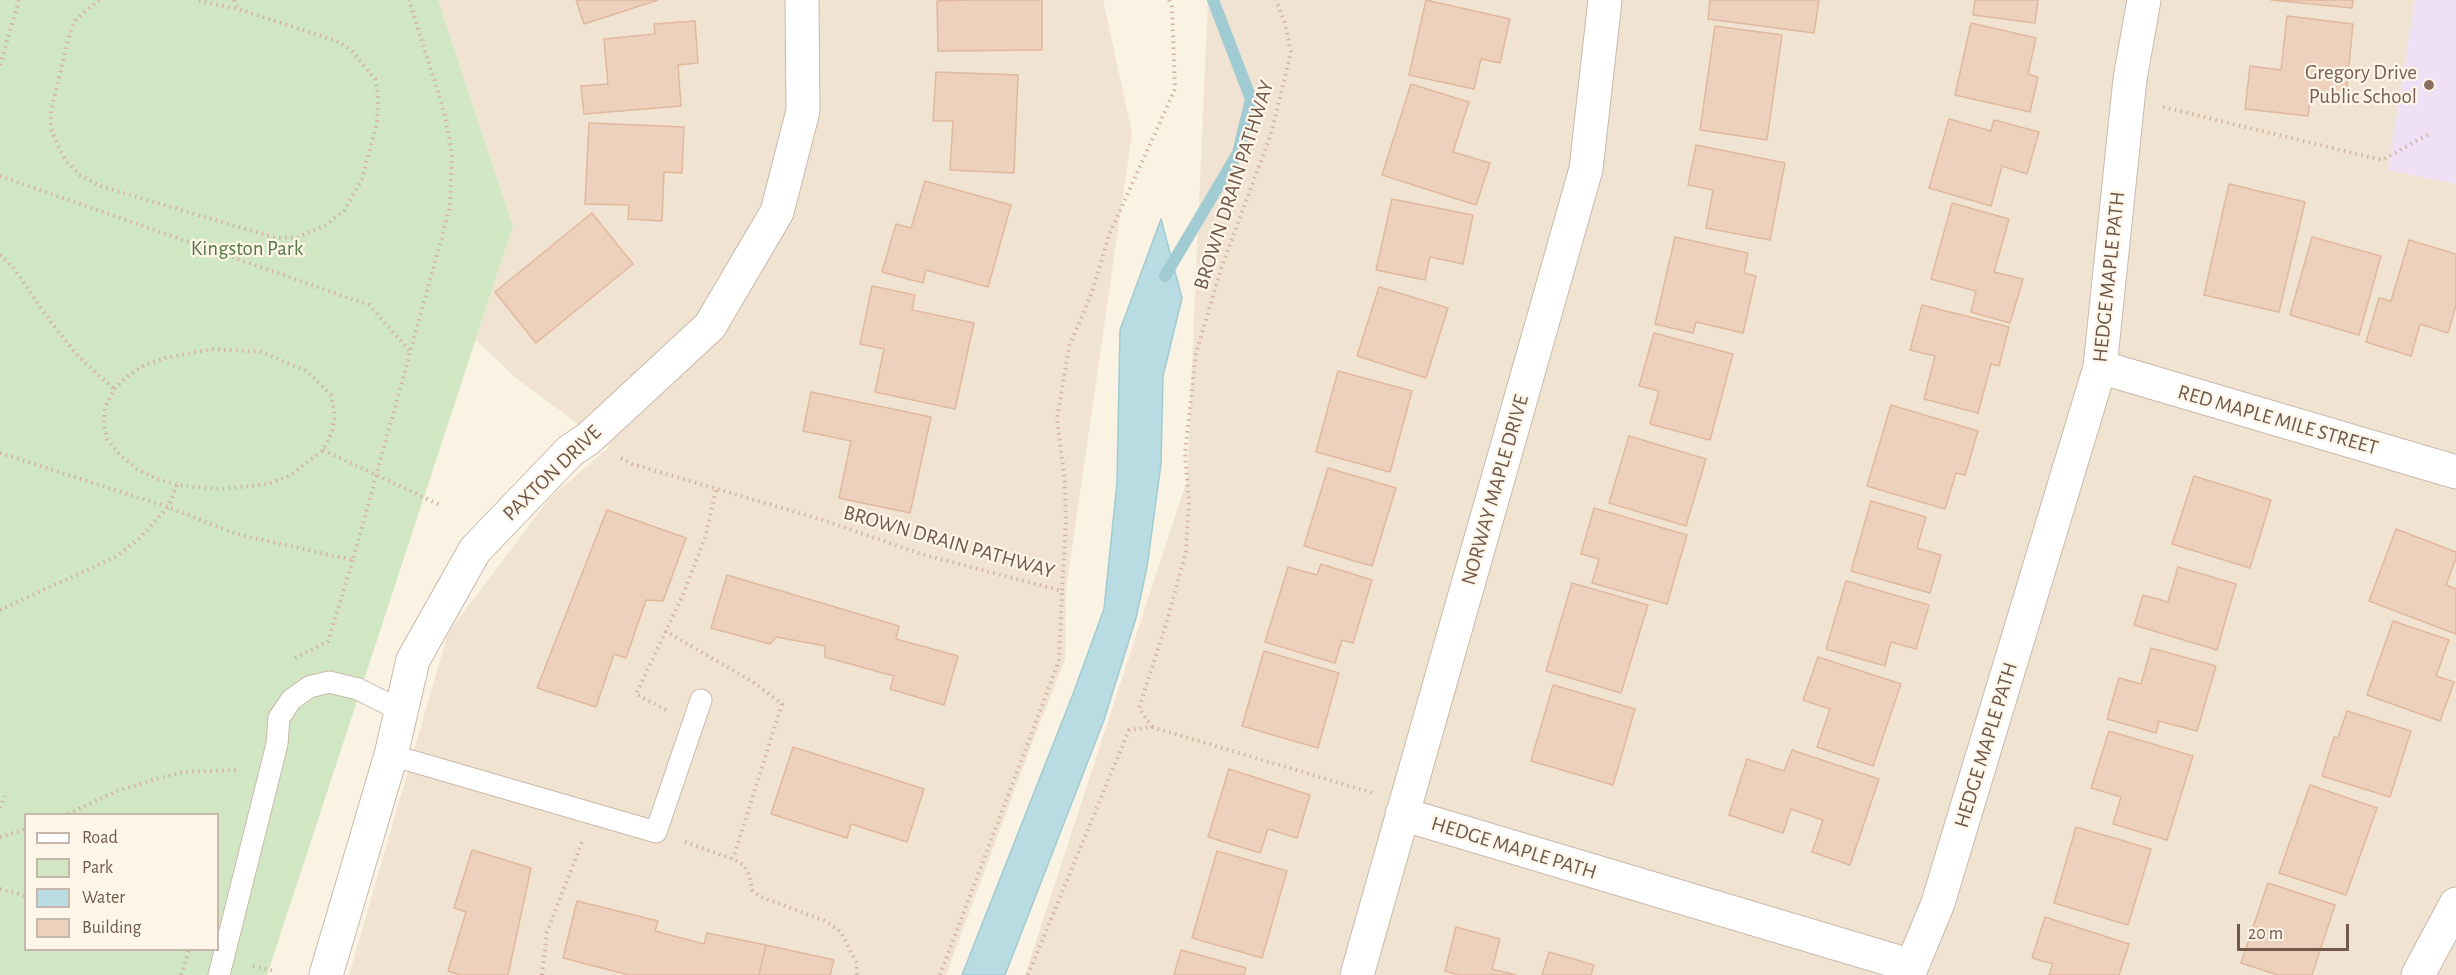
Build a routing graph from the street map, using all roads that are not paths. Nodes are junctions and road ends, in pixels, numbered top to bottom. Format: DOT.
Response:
graph roads {
  1 [pos="802,0"];
  2 [pos="1605,0"];
  3 [pos="2144,0"];
  4 [pos="2100,367"];
  5 [pos="2456,472"];
  6 [pos="701,700"];
  7 [pos="402,711"];
  8 [pos="391,755"];
  9 [pos="1404,808"];
  10 [pos="2456,904"];
  11 [pos="219,975"];
  12 [pos="326,975"];
  13 [pos="1357,975"];
  14 [pos="2418,975"];
  1 -- 7 [label="street, PAXTON DRIVE"];
  2 -- 9 [label="street, NORWAY MAPLE DRIVE"];
  3 -- 4 [label="street, HEDGE MAPLE PATH"];
  4 -- 5 [label="street, RED MAPLE MILE STREET"];
  4 -- 9 [label="street, HEDGE MAPLE PATH"];
  6 -- 8 [label="lane"];
  7 -- 8 [label="street, PAXTON DRIVE"];
  7 -- 11 [label="lane"];
  8 -- 12 [label="street, PAXTON DRIVE"];
  9 -- 13 [label="street, NORWAY MAPLE DRIVE"];
  10 -- 14 [label="street"];
}
